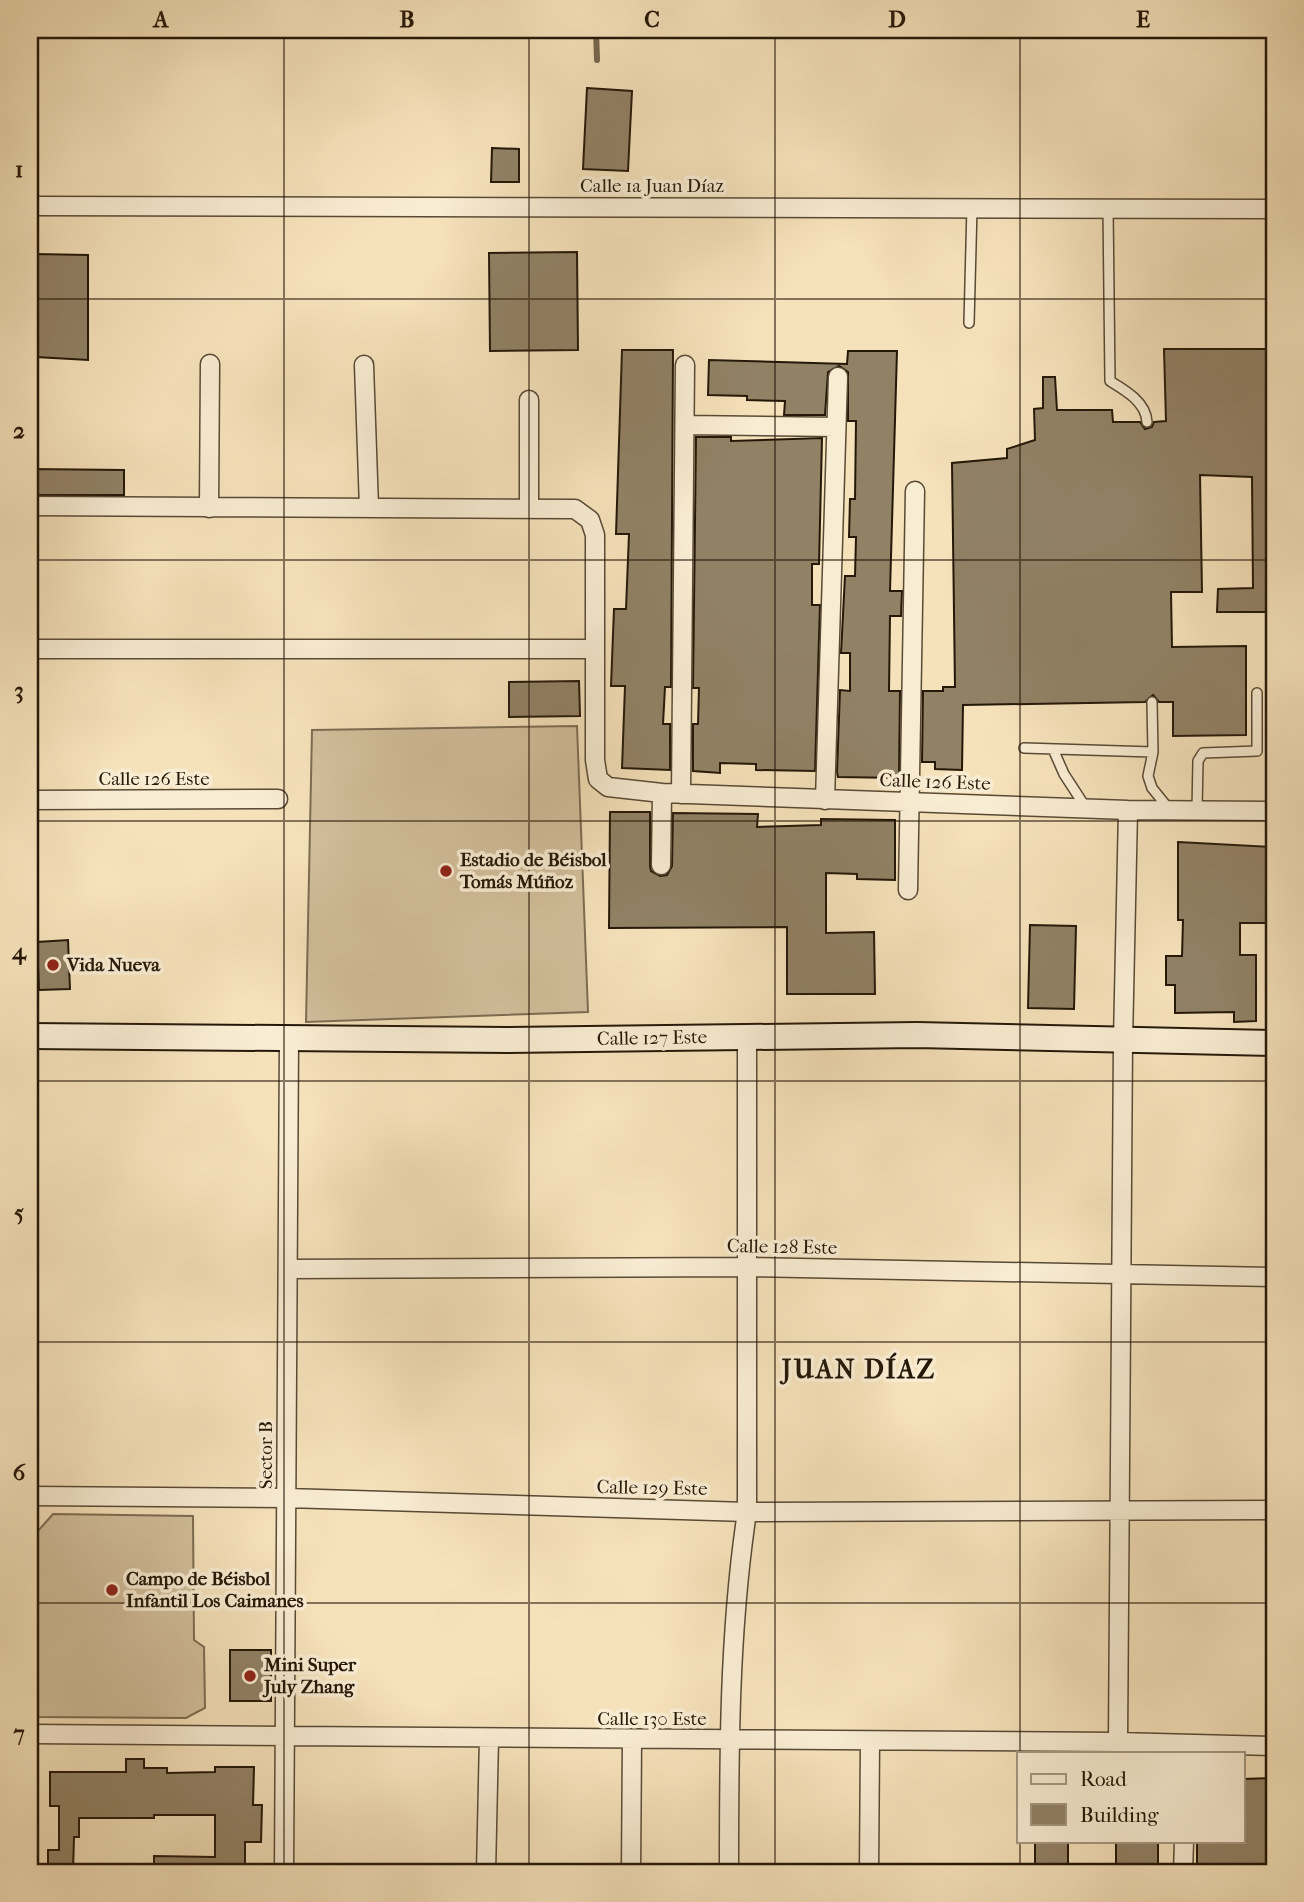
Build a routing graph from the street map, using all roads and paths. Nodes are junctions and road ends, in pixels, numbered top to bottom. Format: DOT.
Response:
graph roads {
  1 [pos="30,206"];
  2 [pos="972,207"];
  3 [pos="1108,208"];
  4 [pos="1274,208"];
  5 [pos="969,323"];
  6 [pos="210,364"];
  7 [pos="364,365"];
  8 [pos="685,365"];
  9 [pos="838,377"];
  10 [pos="529,400"];
  11 [pos="1147,422"];
  12 [pos="686,425"];
  13 [pos="836,427"];
  14 [pos="915,491"];
  15 [pos="30,506"];
  16 [pos="209,508"];
  17 [pos="369,508"];
  18 [pos="529,509"];
  19 [pos="30,649"];
  20 [pos="594,649"];
  21 [pos="1258,693"];
  22 [pos="1152,702"];
  23 [pos="1024,748"];
  24 [pos="1053,748"];
  25 [pos="1153,752"];
  26 [pos="662,793"];
  27 [pos="681,794"];
  28 [pos="278,799"];
  29 [pos="30,800"];
  30 [pos="825,800"];
  31 [pos="909,802"];
  32 [pos="1086,808"];
  33 [pos="1128,810"];
  34 [pos="1170,810"];
  35 [pos="1197,810"];
  36 [pos="1274,811"];
  37 [pos="661,865"];
  38 [pos="908,890"];
  39 [pos="30,1036"];
  40 [pos="747,1037"];
  41 [pos="289,1039"];
  42 [pos="1123,1041"];
  43 [pos="1274,1043"];
  44 [pos="747,1267"];
  45 [pos="288,1269"];
  46 [pos="1121,1274"];
  47 [pos="1274,1277"];
  48 [pos="30,1496"];
  49 [pos="287,1498"];
  50 [pos="1274,1510"];
  51 [pos="747,1512"];
  52 [pos="1118,1512"];
  53 [pos="30,1734"];
  54 [pos="284,1737"];
  55 [pos="489,1738"];
  56 [pos="632,1740"];
  57 [pos="730,1740"];
  58 [pos="870,1741"];
  59 [pos="1118,1742"];
  60 [pos="1274,1746"];
  61 [pos="1185,1749"];
  62 [pos="1184,1842"];
  63 [pos="284,1872"];
  64 [pos="486,1872"];
  65 [pos="631,1872"];
  66 [pos="729,1872"];
  67 [pos="869,1872"];
  68 [pos="1183,1872"];
  1 -- 2 [label="street, Calle 1a Juan Díaz"];
  2 -- 3 [label="street, Calle 1a Juan Díaz"];
  2 -- 5 [label="lane"];
  3 -- 4 [label="street, Calle 1a Juan Díaz"];
  3 -- 11 [label="lane"];
  6 -- 16 [label="street"];
  7 -- 17 [label="street"];
  8 -- 12 [label="street"];
  9 -- 13 [label="street"];
  10 -- 18 [label="street"];
  12 -- 13 [label="street"];
  12 -- 27 [label="street"];
  13 -- 30 [label="street"];
  14 -- 31 [label="street"];
  15 -- 16 [label="street"];
  16 -- 17 [label="street"];
  17 -- 18 [label="street"];
  18 -- 20 [label="street"];
  19 -- 20 [label="street"];
  20 -- 26 [label="street, Calle 126 Este"];
  21 -- 35 [label="lane"];
  22 -- 25 [label="lane"];
  23 -- 24 [label="lane"];
  24 -- 25 [label="lane"];
  24 -- 32 [label="lane"];
  25 -- 34 [label="lane"];
  26 -- 27 [label="street, Calle 126 Este"];
  26 -- 37 [label="street"];
  27 -- 30 [label="street, Calle 126 Este"];
  28 -- 29 [label="street, Calle 126 Este"];
  30 -- 31 [label="street, Calle 126 Este"];
  31 -- 32 [label="street, Calle 126 Este"];
  31 -- 38 [label="street"];
  32 -- 33 [label="street, Calle 126 Este"];
  33 -- 34 [label="street, Calle 126 Este"];
  33 -- 42 [label="street"];
  34 -- 35 [label="street, Calle 126 Este"];
  35 -- 36 [label="street, Calle 126 Este"];
  39 -- 41 [label="street, Calle 127 Este"];
  40 -- 41 [label="street, Calle 127 Este"];
  40 -- 42 [label="street, Calle 127 Este"];
  40 -- 44 [label="street"];
  41 -- 45 [label="street, Sector B"];
  42 -- 43 [label="street, Calle 127 Este"];
  42 -- 46 [label="street"];
  44 -- 45 [label="street, Calle 128 Este"];
  44 -- 46 [label="street, Calle 128 Este"];
  44 -- 51 [label="street"];
  45 -- 49 [label="street, Sector B"];
  46 -- 47 [label="street, Calle 128 Este"];
  46 -- 52 [label="street"];
  48 -- 49 [label="street, Calle 129 Este"];
  49 -- 51 [label="street, Calle 129 Este"];
  49 -- 54 [label="street, Sector B"];
  50 -- 52 [label="street, Calle 129 Este"];
  51 -- 52 [label="street, Calle 129 Este"];
  51 -- 57 [label="street"];
  52 -- 59 [label="street"];
  53 -- 54 [label="street, Calle 130 Este"];
  54 -- 55 [label="street, Calle 130 Este"];
  54 -- 63 [label="street, Sector B"];
  55 -- 56 [label="street, Calle 130 Este"];
  55 -- 64 [label="street"];
  56 -- 57 [label="street, Calle 130 Este"];
  56 -- 65 [label="street"];
  57 -- 58 [label="street, Calle 130 Este"];
  57 -- 66 [label="street"];
  58 -- 59 [label="street, Calle 130 Este"];
  58 -- 67 [label="street"];
  59 -- 61 [label="street, Calle 130 Este"];
  60 -- 61 [label="street, Calle 130 Este"];
  62 -- 68 [label="street"];
}
